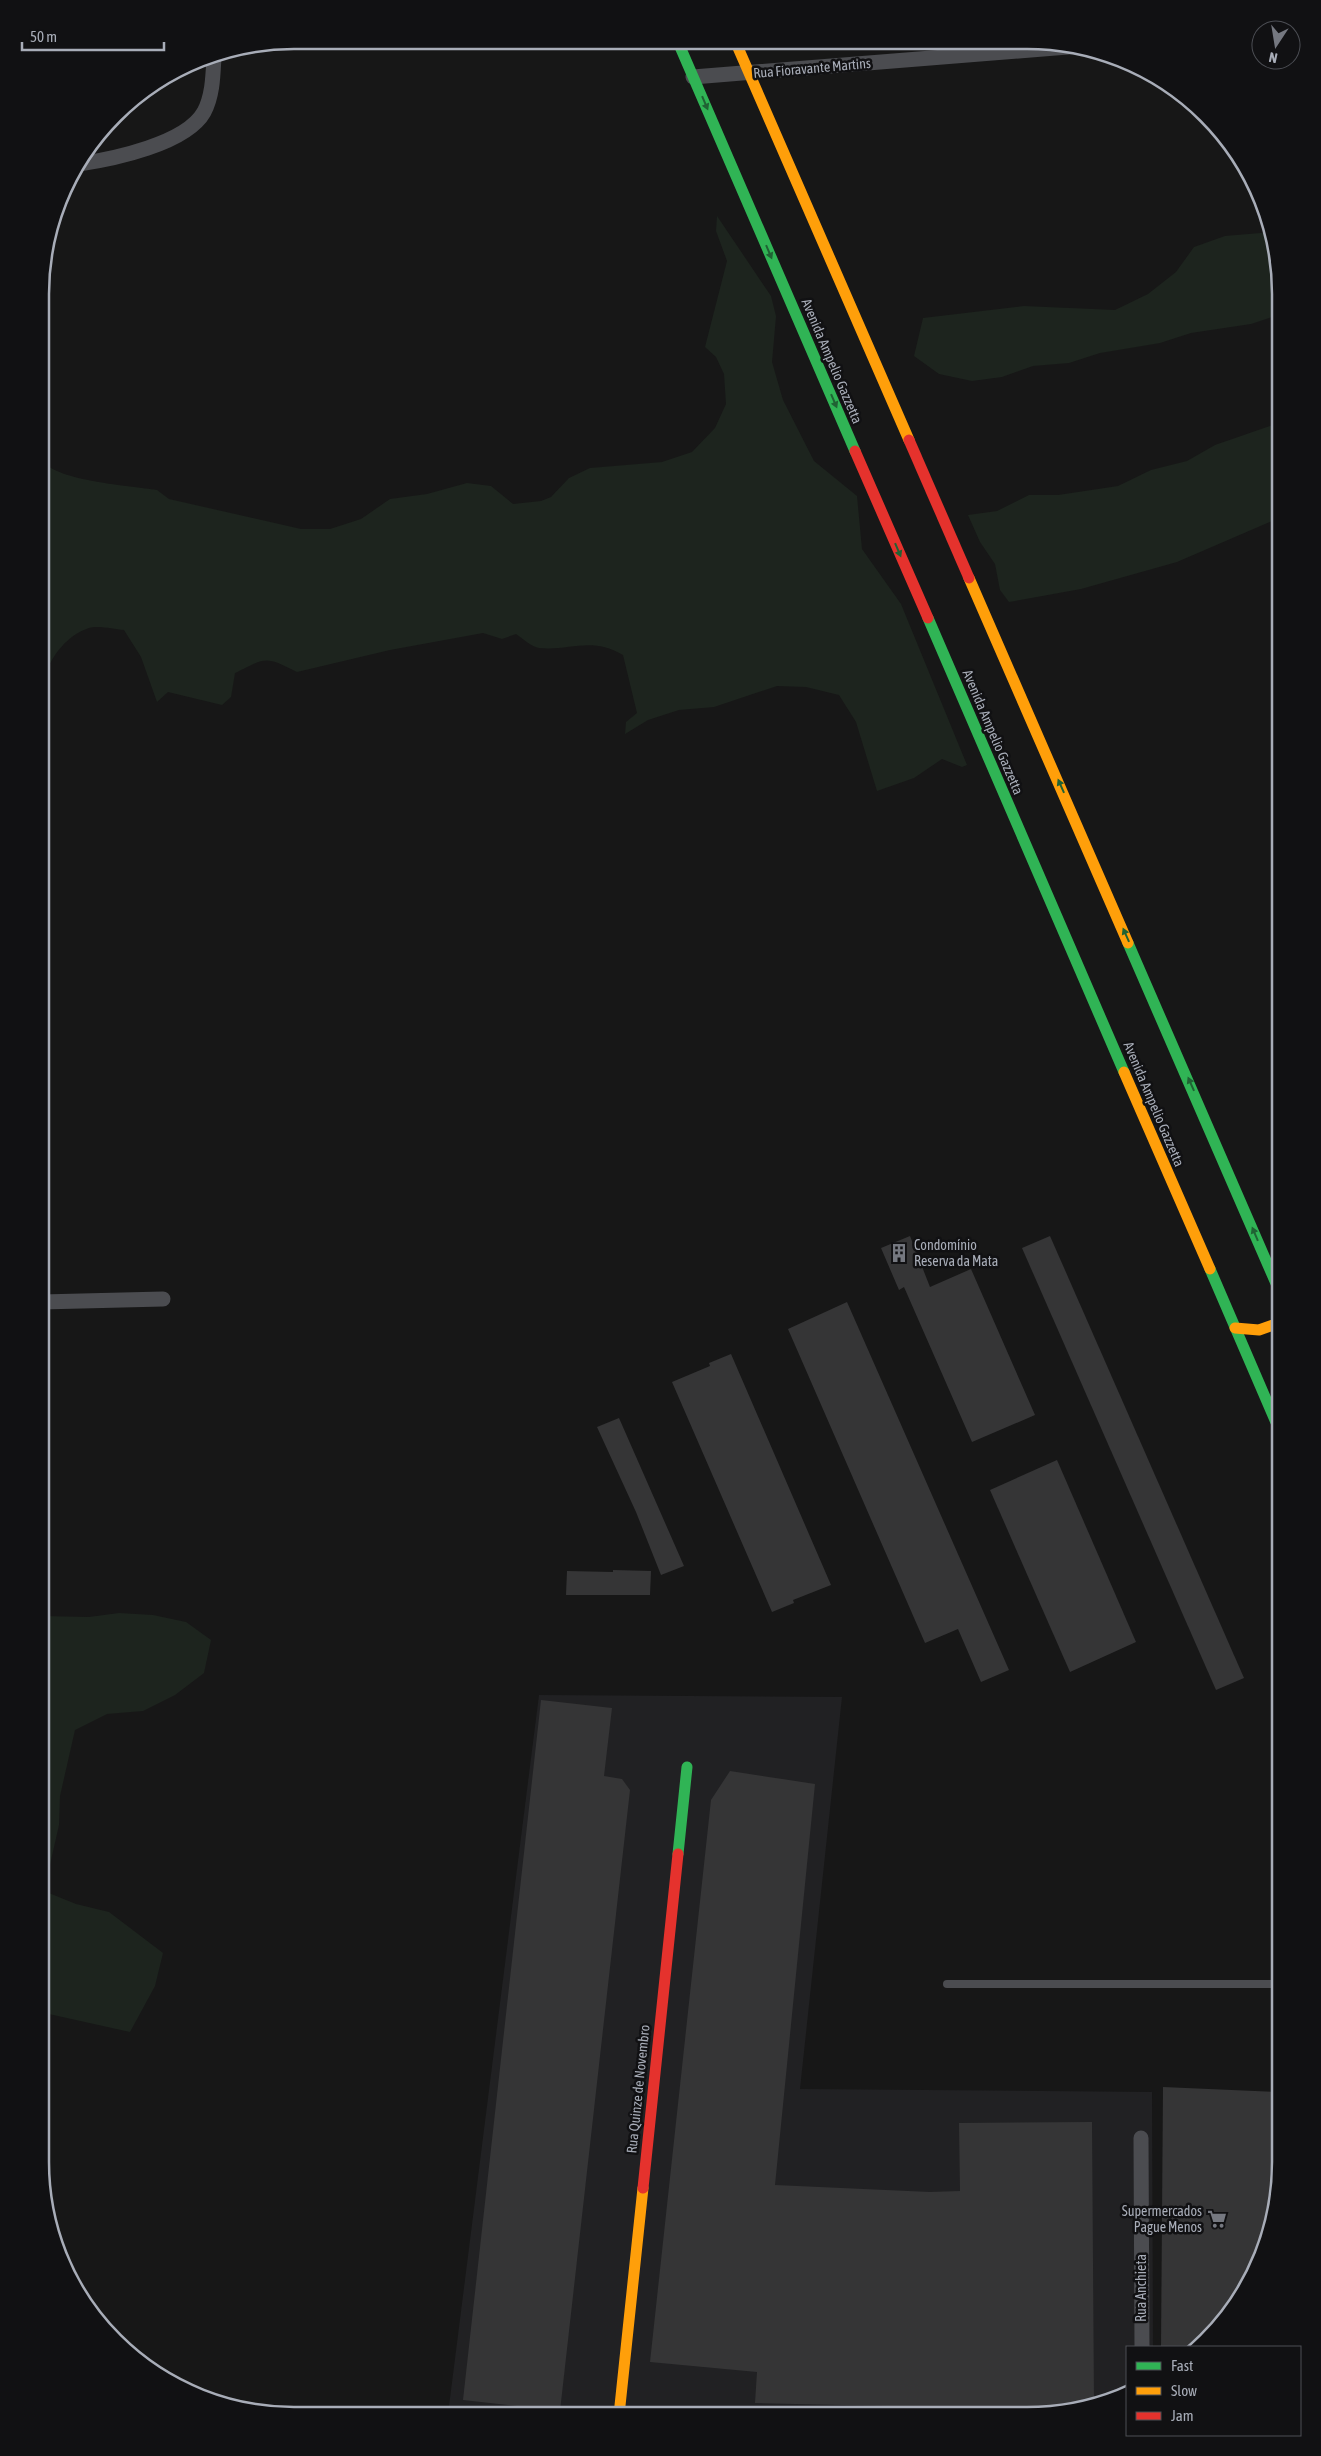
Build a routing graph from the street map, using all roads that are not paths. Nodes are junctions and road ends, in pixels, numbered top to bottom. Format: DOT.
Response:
graph roads {
  1 [pos="681,49"];
  2 [pos="739,49"];
  3 [pos="1043,49"];
  4 [pos="214,62"];
  5 [pos="750,73"];
  6 [pos="693,77"];
  7 [pos="87,163"];
  8 [pos="1272,1273"];
  9 [pos="162,1299"];
  10 [pos="49,1302"];
  11 [pos="1272,1327"];
  12 [pos="1235,1328"];
  13 [pos="1272,1413"];
  14 [pos="688,1767"];
  15 [pos="947,1984"];
  16 [pos="1272,1984"];
  17 [pos="1141,2138"];
  18 [pos="1142,2346"];
  19 [pos="620,2407"];
  1 -- 6 [label="main road, Avenida Ampelio Gazzetta"];
  2 -- 5 [label="main road"];
  3 -- 5 [label="street, Rua Fioravante Martins"];
  4 -- 7 [label="street"];
  5 -- 6 [label="street, Rua Fioravante Martins"];
  8 -- 5 [label="main road, one-way"];
  6 -- 12 [label="main road, Avenida Ampelio Gazzetta, one-way"];
  9 -- 10 [label="street"];
  11 -- 12 [label="main road"];
  12 -- 13 [label="main road, Avenida Ampelio Gazzetta"];
  14 -- 19 [label="main road, Rua Quinze de Novembro"];
  15 -- 16 [label="lane"];
  17 -- 18 [label="street, Rua Anchieta"];
}
